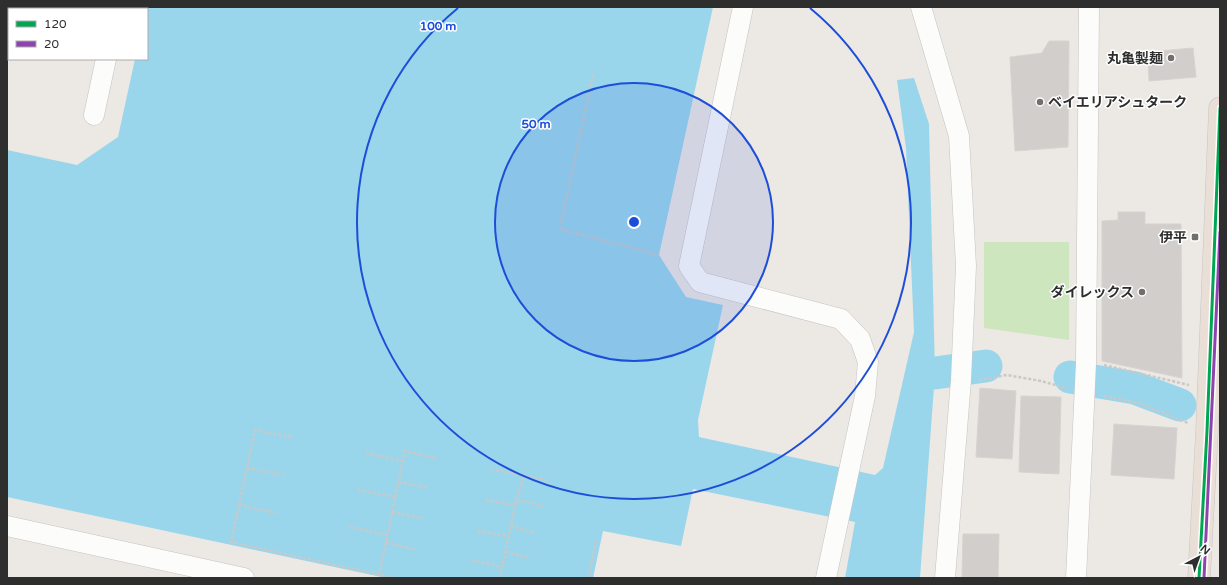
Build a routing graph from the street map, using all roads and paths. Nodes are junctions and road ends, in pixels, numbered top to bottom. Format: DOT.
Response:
graph roads {
  1 [pos="743,7"];
  2 [pos="921,7"];
  3 [pos="1089,7"];
  4 [pos="106,60"];
  5 [pos="593,74"];
  6 [pos="1220,108"];
  7 [pos="94,115"];
  8 [pos="659,255"];
  9 [pos="1086,362"];
  10 [pos="1209,389"];
  11 [pos="291,437"];
  12 [pos="366,453"];
  13 [pos="435,458"];
  14 [pos="403,461"];
  15 [pos="247,468"];
  16 [pos="491,469"];
  17 [pos="284,475"];
  18 [pos="524,475"];
  19 [pos="548,480"];
  20 [pos="399,482"];
  21 [pos="428,488"];
  22 [pos="358,490"];
  23 [pos="396,497"];
  24 [pos="486,500"];
  25 [pos="517,500"];
  26 [pos="239,505"];
  27 [pos="515,505"];
  28 [pos="543,506"];
  29 [pos="392,512"];
  30 [pos="276,513"];
  31 [pos="423,518"];
  32 [pos="7,526"];
  33 [pos="511,526"];
  34 [pos="350,527"];
  35 [pos="478,531"];
  36 [pos="534,533"];
  37 [pos="388,534"];
  38 [pos="509,536"];
  39 [pos="386,542"];
  40 [pos="596,542"];
  41 [pos="416,550"];
  42 [pos="506,552"];
  43 [pos="529,558"];
  44 [pos="472,560"];
  45 [pos="502,566"];
  46 [pos="379,575"];
  47 [pos="244,578"];
  48 [pos="394,578"];
  49 [pos="500,578"];
  50 [pos="588,578"];
  51 [pos="826,578"];
  52 [pos="945,578"];
  53 [pos="1076,578"];
  54 [pos="1199,578"];
  1 -- 51 [label="street"];
  2 -- 52 [label="street"];
  3 -- 9 [label="street"];
  4 -- 7 [label="street"];
  5 -- 8 [label="path"];
  6 -- 10 [label="highway"];
  9 -- 10 [label="path"];
  9 -- 53 [label="street"];
  10 -- 54 [label="highway"];
  11 -- 15 [label="path"];
  12 -- 14 [label="path"];
  13 -- 14 [label="path"];
  14 -- 20 [label="path"];
  15 -- 17 [label="path"];
  15 -- 26 [label="path"];
  16 -- 18 [label="path"];
  18 -- 19 [label="path"];
  18 -- 25 [label="path"];
  20 -- 21 [label="path"];
  20 -- 23 [label="path"];
  22 -- 23 [label="path"];
  23 -- 29 [label="path"];
  24 -- 27 [label="path"];
  25 -- 27 [label="path"];
  25 -- 28 [label="path"];
  26 -- 30 [label="path"];
  26 -- 46 [label="path"];
  27 -- 33 [label="path"];
  29 -- 31 [label="path"];
  29 -- 37 [label="path"];
  32 -- 47 [label="street"];
  33 -- 36 [label="path"];
  33 -- 38 [label="path"];
  34 -- 37 [label="path"];
  35 -- 38 [label="path"];
  37 -- 39 [label="path"];
  38 -- 42 [label="path"];
  39 -- 41 [label="path"];
  39 -- 46 [label="path"];
  40 -- 50 [label="path"];
  42 -- 43 [label="path"];
  42 -- 45 [label="path"];
  44 -- 45 [label="path"];
  45 -- 49 [label="path"];
  46 -- 48 [label="path"];
}
